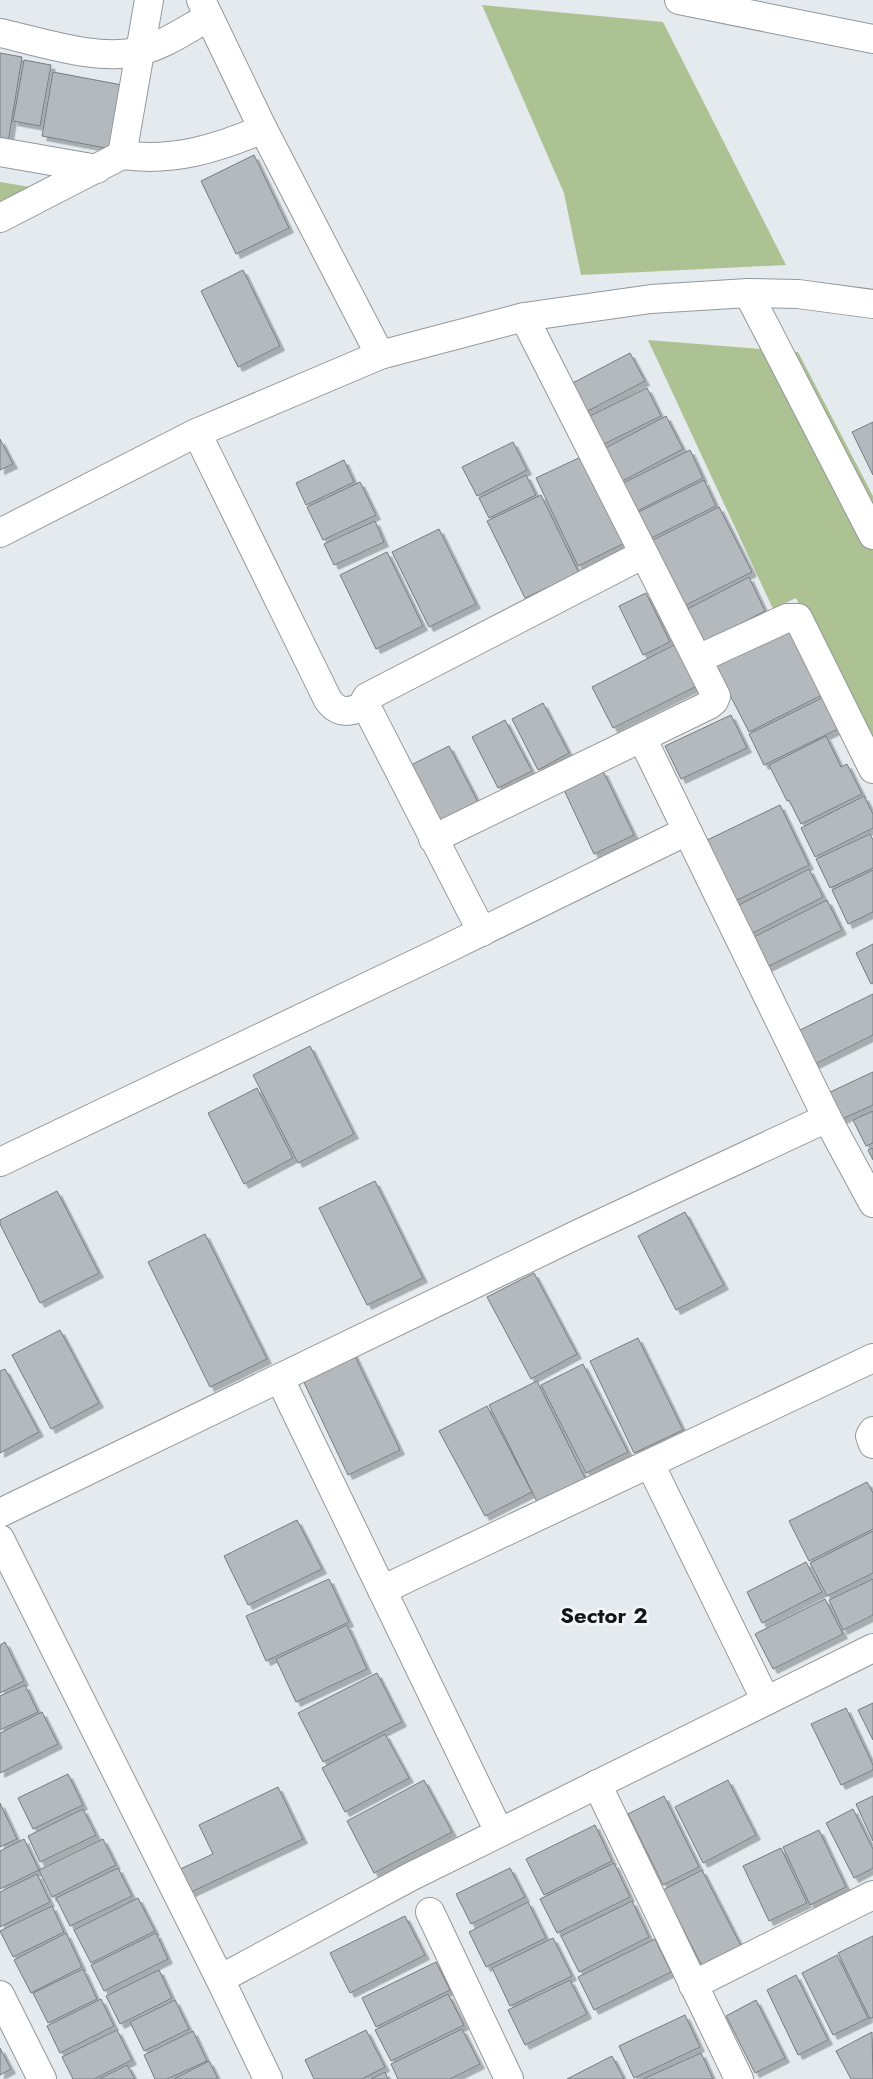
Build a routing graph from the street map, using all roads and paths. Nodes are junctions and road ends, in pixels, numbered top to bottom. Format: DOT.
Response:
graph roads {
  1 [pos="150,0"];
  2 [pos="679,0"];
  3 [pos="205,8"];
  4 [pos="0,33"];
  5 [pos="873,39"];
  6 [pos="141,51"];
  7 [pos="263,129"];
  8 [pos="0,152"];
  9 [pos="122,155"];
  10 [pos="96,169"];
  11 [pos="0,218"];
  12 [pos="748,293"];
  13 [pos="873,304"];
  14 [pos="524,317"];
  15 [pos="380,355"];
  16 [pos="197,433"];
  17 [pos="0,532"];
  18 [pos="873,535"];
  19 [pos="644,554"];
  20 [pos="698,659"];
  21 [pos="365,706"];
  22 [pos="642,738"];
  23 [pos="873,769"];
  24 [pos="687,831"];
  25 [pos="433,839"];
  26 [pos="482,932"];
  27 [pos="827,1118"];
  28 [pos="0,1162"];
  29 [pos="873,1204"];
  30 [pos="873,1358"];
  31 [pos="280,1379"];
  32 [pos="873,1431"];
  33 [pos="873,1444"];
  34 [pos="650,1464"];
  35 [pos="0,1513"];
  36 [pos="0,1538"];
  37 [pos="382,1590"];
  38 [pos="873,1648"];
  39 [pos="766,1701"];
  40 [pos="597,1784"];
  41 [pos="499,1832"];
  42 [pos="873,1895"];
  43 [pos="430,1912"];
  44 [pos="220,1979"];
  45 [pos="693,1984"];
  46 [pos="0,1995"];
  47 [pos="42,2079"];
  48 [pos="268,2079"];
  49 [pos="509,2079"];
  50 [pos="739,2079"];
  1 -- 6 [label="street"];
  2 -- 5 [label="street"];
  3 -- 6 [label="street"];
  3 -- 7 [label="street"];
  4 -- 6 [label="street"];
  6 -- 9 [label="street"];
  7 -- 9 [label="street"];
  7 -- 15 [label="street"];
  8 -- 10 [label="street"];
  9 -- 10 [label="street"];
  10 -- 11 [label="street"];
  12 -- 13 [label="street"];
  12 -- 14 [label="street"];
  12 -- 18 [label="street"];
  14 -- 15 [label="street"];
  14 -- 19 [label="street"];
  15 -- 16 [label="street"];
  16 -- 17 [label="street"];
  16 -- 21 [label="street"];
  19 -- 20 [label="street"];
  19 -- 21 [label="street"];
  20 -- 22 [label="street"];
  20 -- 23 [label="street"];
  21 -- 25 [label="street"];
  22 -- 24 [label="street"];
  22 -- 25 [label="street"];
  24 -- 26 [label="street"];
  24 -- 27 [label="street"];
  25 -- 26 [label="street"];
  26 -- 28 [label="street"];
  27 -- 29 [label="street"];
  27 -- 31 [label="street"];
  30 -- 34 [label="street"];
  31 -- 35 [label="street"];
  31 -- 37 [label="street"];
  32 -- 33 [label="street"];
  34 -- 37 [label="street"];
  34 -- 39 [label="street"];
  36 -- 44 [label="street"];
  37 -- 41 [label="street"];
  38 -- 39 [label="street"];
  39 -- 40 [label="street"];
  40 -- 41 [label="street"];
  40 -- 45 [label="street"];
  41 -- 44 [label="street"];
  42 -- 45 [label="street"];
  43 -- 49 [label="street"];
  44 -- 48 [label="street"];
  45 -- 50 [label="street"];
  46 -- 47 [label="street"];
}
